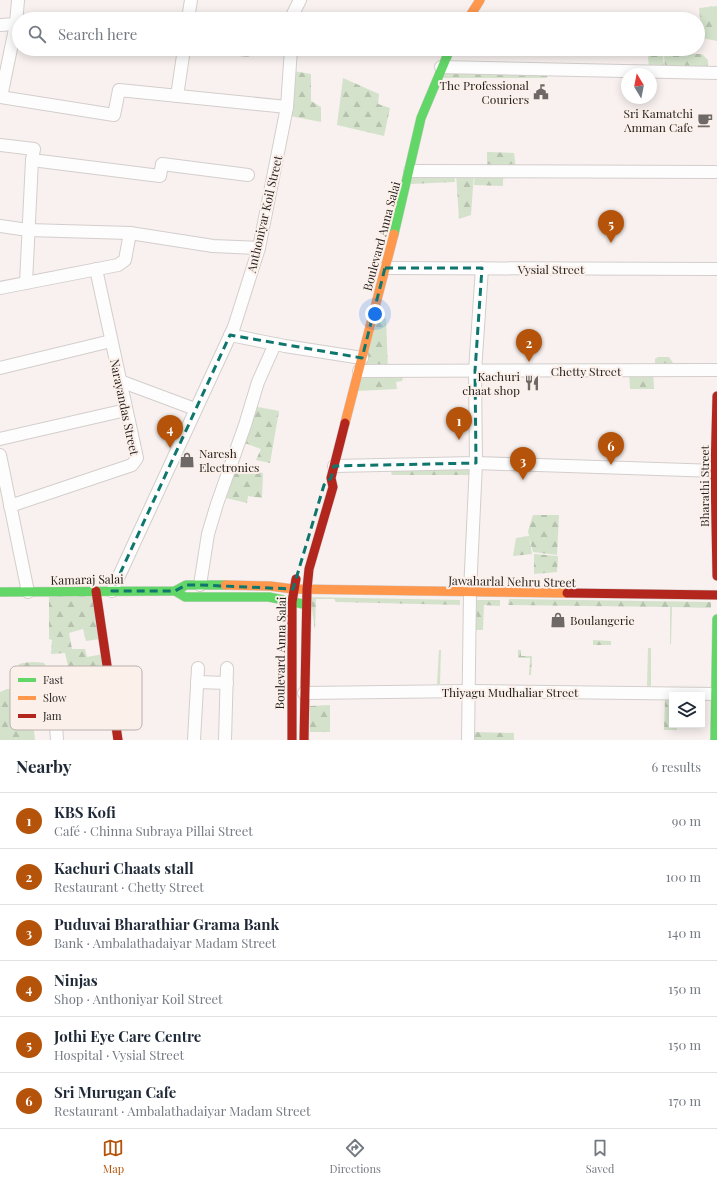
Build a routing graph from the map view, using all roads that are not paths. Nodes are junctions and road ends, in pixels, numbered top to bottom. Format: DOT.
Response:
graph roads {
  1 [pos="18,0"];
  2 [pos="191,0"];
  3 [pos="300,0"];
  4 [pos="480,0"];
  5 [pos="17,12"];
  6 [pos="189,12"];
  7 [pos="294,12"];
  8 [pos="472,12"];
  9 [pos="12,24"];
  10 [pos="0,25"];
  11 [pos="12,43"];
  12 [pos="183,56"];
  13 [pos="291,56"];
  14 [pos="446,56"];
  15 [pos="441,67"];
  16 [pos="717,73"];
  17 [pos="177,96"];
  18 [pos="1,97"];
  19 [pos="287,107"];
  20 [pos="0,145"];
  21 [pos="32,160"];
  22 [pos="410,171"];
  23 [pos="717,172"];
  24 [pos="248,175"];
  25 [pos="0,226"];
  26 [pos="28,230"];
  27 [pos="130,233"];
  28 [pos="258,248"];
  29 [pos="385,268"];
  30 [pos="482,268"];
  31 [pos="96,269"];
  32 [pos="717,269"];
  33 [pos="26,283"];
  34 [pos="0,288"];
  35 [pos="230,335"];
  36 [pos="111,341"];
  37 [pos="275,344"];
  38 [pos="362,358"];
  39 [pos="0,368"];
  40 [pos="717,370"];
  41 [pos="359,371"];
  42 [pos="475,371"];
  43 [pos="120,382"];
  44 [pos="717,396"];
  45 [pos="195,409"];
  46 [pos="126,410"];
  47 [pos="0,439"];
  48 [pos="0,455"];
  49 [pos="476,463"];
  50 [pos="716,471"];
  51 [pos="332,472"];
  52 [pos="3,482"];
  53 [pos="10,506"];
  54 [pos="717,576"];
  55 [pos="200,585"];
  56 [pos="293,589"];
  57 [pos="307,589"];
  58 [pos="96,591"];
  59 [pos="112,591"];
  60 [pos="175,591"];
  61 [pos="0,592"];
  62 [pos="28,592"];
  63 [pos="470,592"];
  64 [pos="717,595"];
  65 [pos="269,598"];
  66 [pos="292,602"];
  67 [pos="305,604"];
  68 [pos="717,619"];
  69 [pos="292,631"];
  70 [pos="107,666"];
  71 [pos="198,668"];
  72 [pos="227,668"];
  73 [pos="197,682"];
  74 [pos="226,684"];
  75 [pos="469,691"];
  76 [pos="304,693"];
  77 [pos="716,694"];
  78 [pos="56,730"];
  79 [pos="117,730"];
  80 [pos="57,740"];
  81 [pos="118,740"];
  82 [pos="194,740"];
  83 [pos="225,740"];
  84 [pos="292,740"];
  85 [pos="304,740"];
  86 [pos="468,740"];
  87 [pos="715,740"];
  1 -- 5 [label="street"];
  2 -- 6 [label="street"];
  3 -- 7 [label="street"];
  4 -- 8 [label="main road"];
  9 -- 10 [label="street"];
  11 -- 18 [label="street"];
  12 -- 17 [label="street"];
  13 -- 19 [label="street, Anthoniyar Koil Street"];
  14 -- 15 [label="main road, Boulevard Anna Salai"];
  15 -- 16 [label="street"];
  15 -- 22 [label="main road, Boulevard Anna Salai"];
  17 -- 18 [label="street"];
  17 -- 19 [label="street"];
  19 -- 28 [label="street, Anthoniyar Koil Street"];
  20 -- 21 [label="street"];
  21 -- 24 [label="street"];
  21 -- 26 [label="street"];
  22 -- 23 [label="street"];
  22 -- 29 [label="main road, Boulevard Anna Salai"];
  25 -- 26 [label="street"];
  26 -- 27 [label="street"];
  26 -- 33 [label="street"];
  27 -- 28 [label="street"];
  27 -- 31 [label="street"];
  28 -- 35 [label="street, Anthoniyar Koil Street"];
  29 -- 30 [label="street, Vysial Street"];
  29 -- 38 [label="main road, Boulevard Anna Salai"];
  30 -- 32 [label="street, Vysial Street"];
  30 -- 42 [label="street"];
  31 -- 33 [label="street"];
  31 -- 36 [label="street, Narayandas Street"];
  33 -- 34 [label="street"];
  35 -- 37 [label="street"];
  35 -- 45 [label="street, Anthoniyar Koil Street"];
  36 -- 39 [label="street"];
  36 -- 43 [label="street, Narayandas Street"];
  37 -- 38 [label="street"];
  37 -- 55 [label="street"];
  38 -- 41 [label="main road, Boulevard Anna Salai"];
  40 -- 42 [label="street, Chetty Street"];
  41 -- 42 [label="street, Chetty Street"];
  41 -- 51 [label="main road, Boulevard Anna Salai"];
  42 -- 49 [label="street"];
  43 -- 45 [label="street"];
  43 -- 46 [label="street, Narayandas Street"];
  44 -- 50 [label="main road, Bharathi Street"];
  45 -- 59 [label="street, Anthoniyar Koil Street"];
  46 -- 47 [label="street"];
  46 -- 53 [label="street, Narayandas Street"];
  48 -- 52 [label="street"];
  49 -- 50 [label="street"];
  49 -- 51 [label="street"];
  49 -- 63 [label="street"];
  50 -- 54 [label="main road, Bharathi Street"];
  51 -- 56 [label="main road, Boulevard Anna Salai"];
  51 -- 57 [label="main road, Boulevard Anna Salai"];
  52 -- 53 [label="street"];
  53 -- 62 [label="street"];
  55 -- 56 [label="main road, Kamaraj Salai"];
  55 -- 60 [label="main road, Kamaraj Salai"];
  56 -- 57 [label="main road, Kamaraj Salai"];
  56 -- 66 [label="main road, Boulevard Anna Salai"];
  57 -- 63 [label="main road, Jawaharlal Nehru Street"];
  57 -- 67 [label="main road, Boulevard Anna Salai"];
  58 -- 59 [label="main road, Kamaraj Salai"];
  58 -- 62 [label="main road, Kamaraj Salai"];
  58 -- 70 [label="main road"];
  59 -- 60 [label="main road, Kamaraj Salai"];
  60 -- 65 [label="main road, Kamaraj Salai"];
  61 -- 62 [label="main road, Kamaraj Salai"];
  63 -- 64 [label="main road, Jawaharlal Nehru Street"];
  63 -- 75 [label="street"];
  65 -- 66 [label="main road, Kamaraj Salai"];
  65 -- 69 [label="main road"];
  66 -- 67 [label="main road, Kamaraj Salai"];
  66 -- 69 [label="main road, Boulevard Anna Salai"];
  67 -- 76 [label="main road, Boulevard Anna Salai"];
  68 -- 77 [label="main road"];
  69 -- 84 [label="main road, Boulevard Anna Salai"];
  71 -- 73 [label="street"];
  72 -- 74 [label="street"];
  73 -- 74 [label="street"];
  73 -- 82 [label="street"];
  74 -- 83 [label="street"];
  75 -- 76 [label="street, Thiyagu Mudhaliar Street"];
  75 -- 77 [label="street, Thiyagu Mudhaliar Street"];
  75 -- 86 [label="street"];
  76 -- 85 [label="main road, Boulevard Anna Salai"];
  77 -- 87 [label="main road"];
  78 -- 80 [label="street"];
  79 -- 81 [label="main road"];
}
